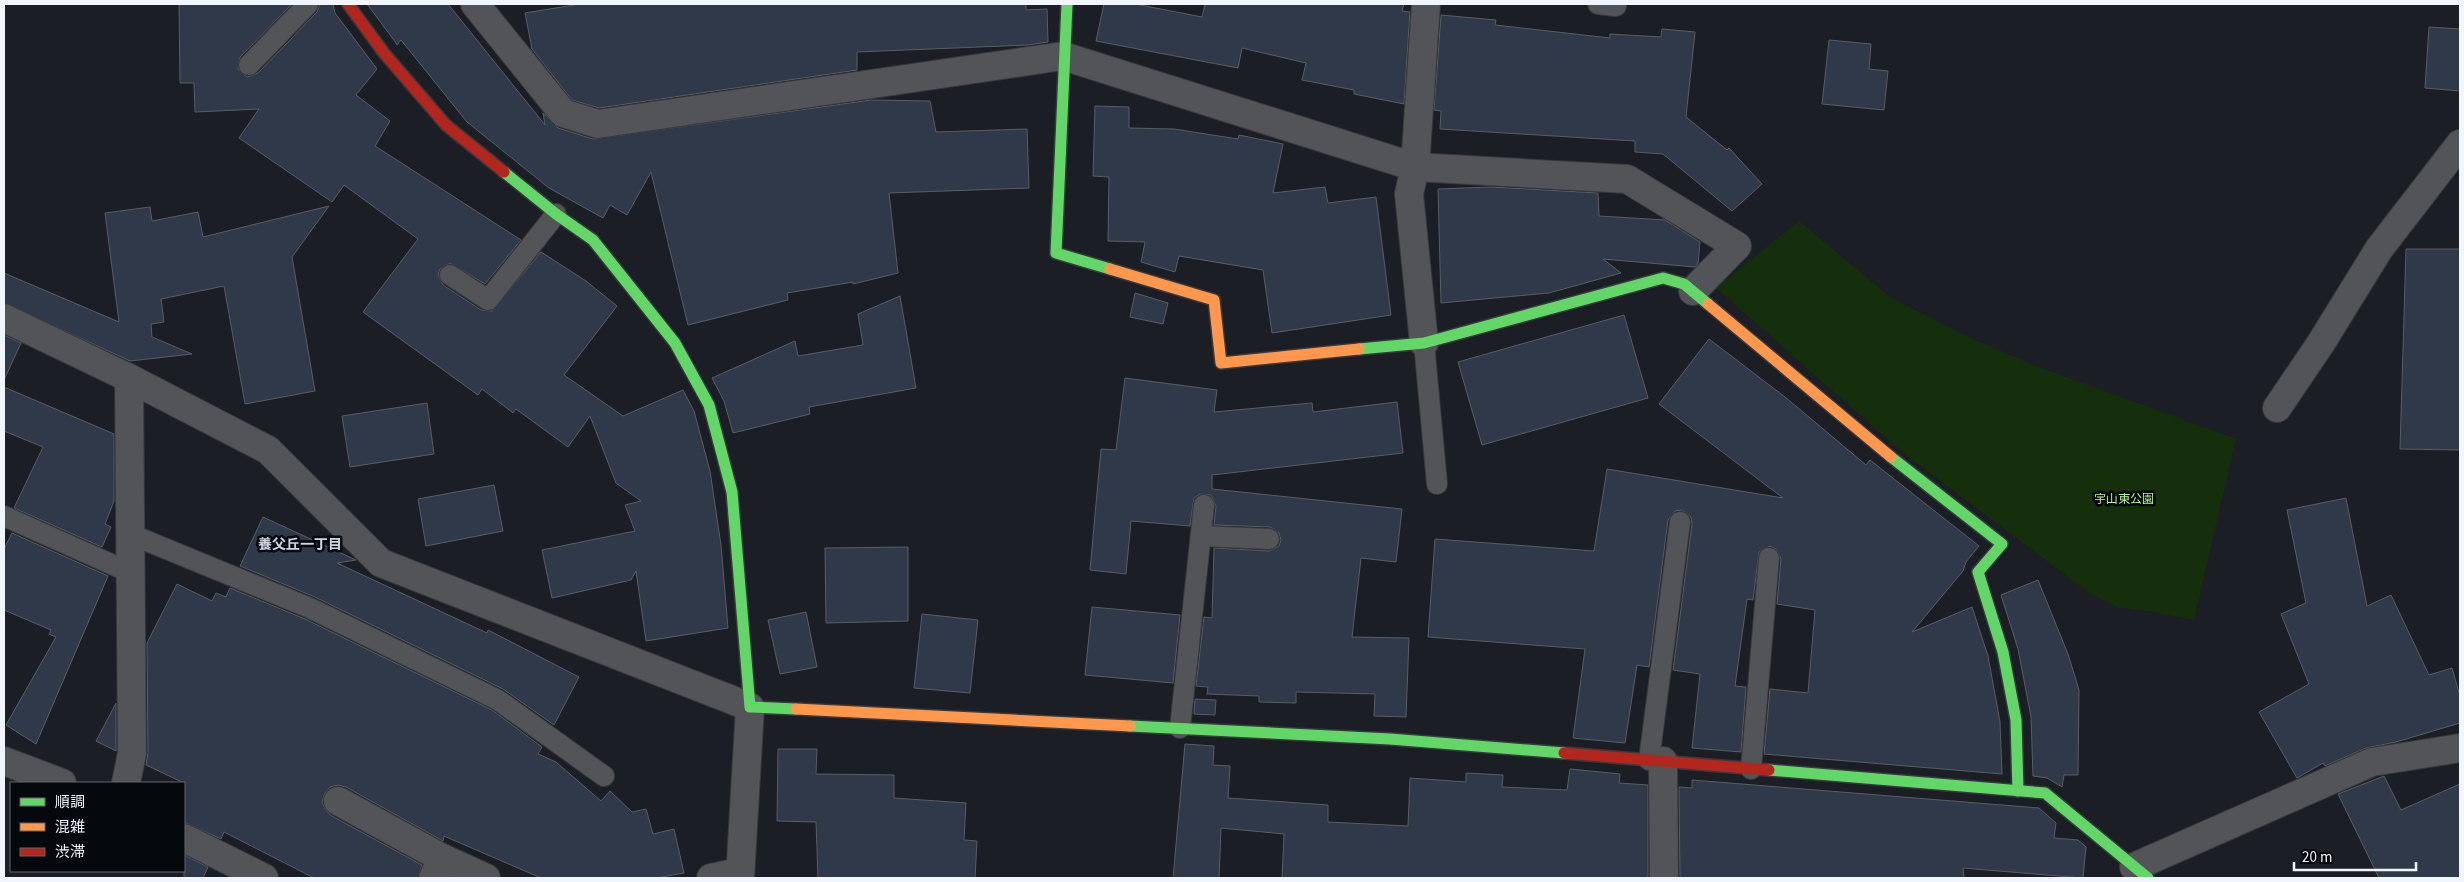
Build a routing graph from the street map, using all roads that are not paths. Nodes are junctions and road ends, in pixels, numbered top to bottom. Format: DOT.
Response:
graph roads {
  1 [pos="308,4"];
  2 [pos="348,4"];
  3 [pos="475,4"];
  4 [pos="1067,4"];
  5 [pos="1426,4"];
  6 [pos="1598,4"];
  7 [pos="1616,4"];
  8 [pos="1063,56"];
  9 [pos="249,65"];
  10 [pos="2460,144"];
  11 [pos="1415,167"];
  12 [pos="556,214"];
  13 [pos="450,275"];
  14 [pos="1693,291"];
  15 [pos="4,318"];
  16 [pos="1424,343"];
  17 [pos="129,378"];
  18 [pos="2277,408"];
  19 [pos="1437,484"];
  20 [pos="1204,505"];
  21 [pos="4,516"];
  22 [pos="1680,522"];
  23 [pos="130,534"];
  24 [pos="1201,536"];
  25 [pos="1269,539"];
  26 [pos="1769,558"];
  27 [pos="131,573"];
  28 [pos="750,707"];
  29 [pos="1180,728"];
  30 [pos="2460,748"];
  31 [pos="4,761"];
  32 [pos="1656,761"];
  33 [pos="1751,768"];
  34 [pos="604,776"];
  35 [pos="59,782"];
  36 [pos="126,782"];
  37 [pos="2018,791"];
  38 [pos="338,801"];
  39 [pos="185,838"];
  40 [pos="438,868"];
  41 [pos="2141,873"];
  42 [pos="740,875"];
  43 [pos="264,878"];
  44 [pos="486,878"];
  45 [pos="710,878"];
  46 [pos="1664,878"];
  1 -- 9 [label="lane"];
  2 -- 12 [label="street"];
  3 -- 8 [label="street"];
  4 -- 8 [label="street"];
  5 -- 11 [label="street"];
  6 -- 7 [label="lane"];
  8 -- 11 [label="street"];
  8 -- 16 [label="street"];
  10 -- 18 [label="street"];
  11 -- 14 [label="street"];
  11 -- 16 [label="street"];
  12 -- 13 [label="lane"];
  12 -- 28 [label="street"];
  14 -- 16 [label="street"];
  14 -- 37 [label="street"];
  15 -- 17 [label="street"];
  16 -- 19 [label="lane"];
  17 -- 23 [label="street"];
  17 -- 28 [label="street"];
  20 -- 24 [label="lane"];
  21 -- 27 [label="lane"];
  22 -- 32 [label="lane"];
  23 -- 27 [label="street"];
  23 -- 34 [label="lane"];
  24 -- 25 [label="lane"];
  24 -- 29 [label="lane"];
  26 -- 33 [label="lane"];
  27 -- 36 [label="street"];
  28 -- 29 [label="street"];
  28 -- 42 [label="street"];
  29 -- 32 [label="street"];
  30 -- 41 [label="street"];
  31 -- 35 [label="street"];
  32 -- 33 [label="street"];
  32 -- 46 [label="street"];
  33 -- 37 [label="street"];
  37 -- 41 [label="street"];
  38 -- 40 [label="street"];
  39 -- 43 [label="street"];
  40 -- 44 [label="street"];
  42 -- 45 [label="street"];
}
